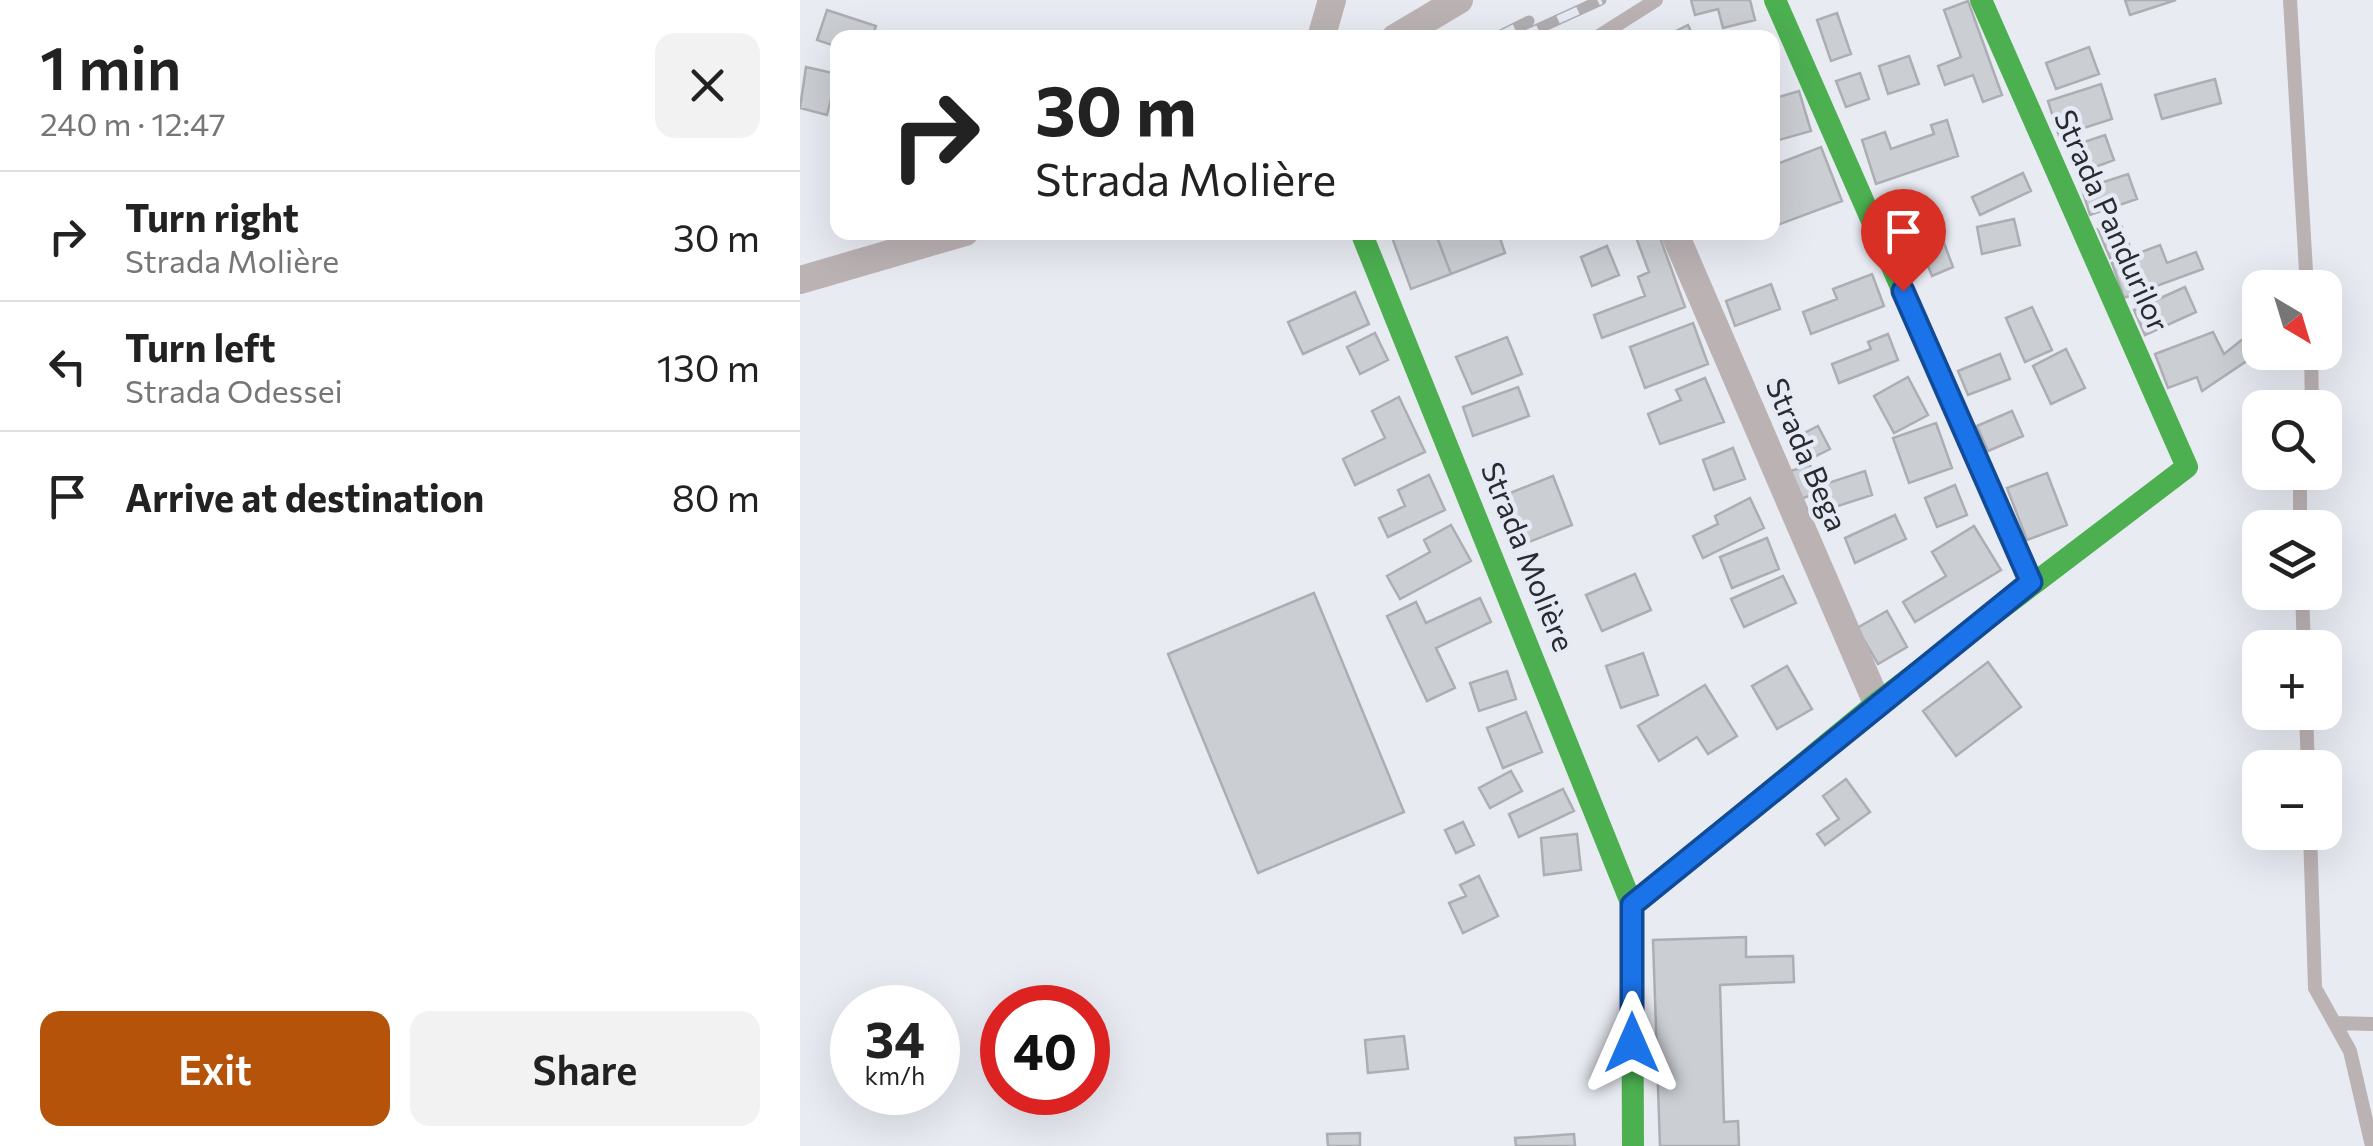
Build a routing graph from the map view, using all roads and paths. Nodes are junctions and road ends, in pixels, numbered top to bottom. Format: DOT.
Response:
graph roads {
  1 [pos="1332,0"];
  2 [pos="1459,0"];
  3 [pos="1656,0"];
  4 [pos="1775,0"];
  5 [pos="1980,0"];
  6 [pos="2290,0"];
  7 [pos="1323,30"];
  8 [pos="1408,30"];
  9 [pos="1609,30"];
  10 [pos="938,240"];
  11 [pos="1364,240"];
  12 [pos="1677,240"];
  13 [pos="2307,270"];
  14 [pos="800,280"];
  15 [pos="2031,582"];
  16 [pos="1878,703"];
  17 [pos="2311,850"];
  18 [pos="1632,905"];
  19 [pos="2334,1023"];
  20 [pos="2373,1024"];
  21 [pos="1633,1146"];
  22 [pos="2372,1146"];
  1 -- 7 [label="street"];
  2 -- 8 [label="street"];
  3 -- 9 [label="lane"];
  4 -- 15 [label="street"];
  5 -- 15 [label="street, Strada Pandurilor"];
  6 -- 13 [label="lane"];
  10 -- 14 [label="street"];
  11 -- 18 [label="street, Strada Molière"];
  12 -- 16 [label="street, Strada Bega"];
  15 -- 16 [label="street"];
  16 -- 18 [label="street"];
  17 -- 19 [label="lane"];
  18 -- 21 [label="street, Strada Molière"];
  19 -- 20 [label="lane"];
  19 -- 22 [label="lane"];
}
